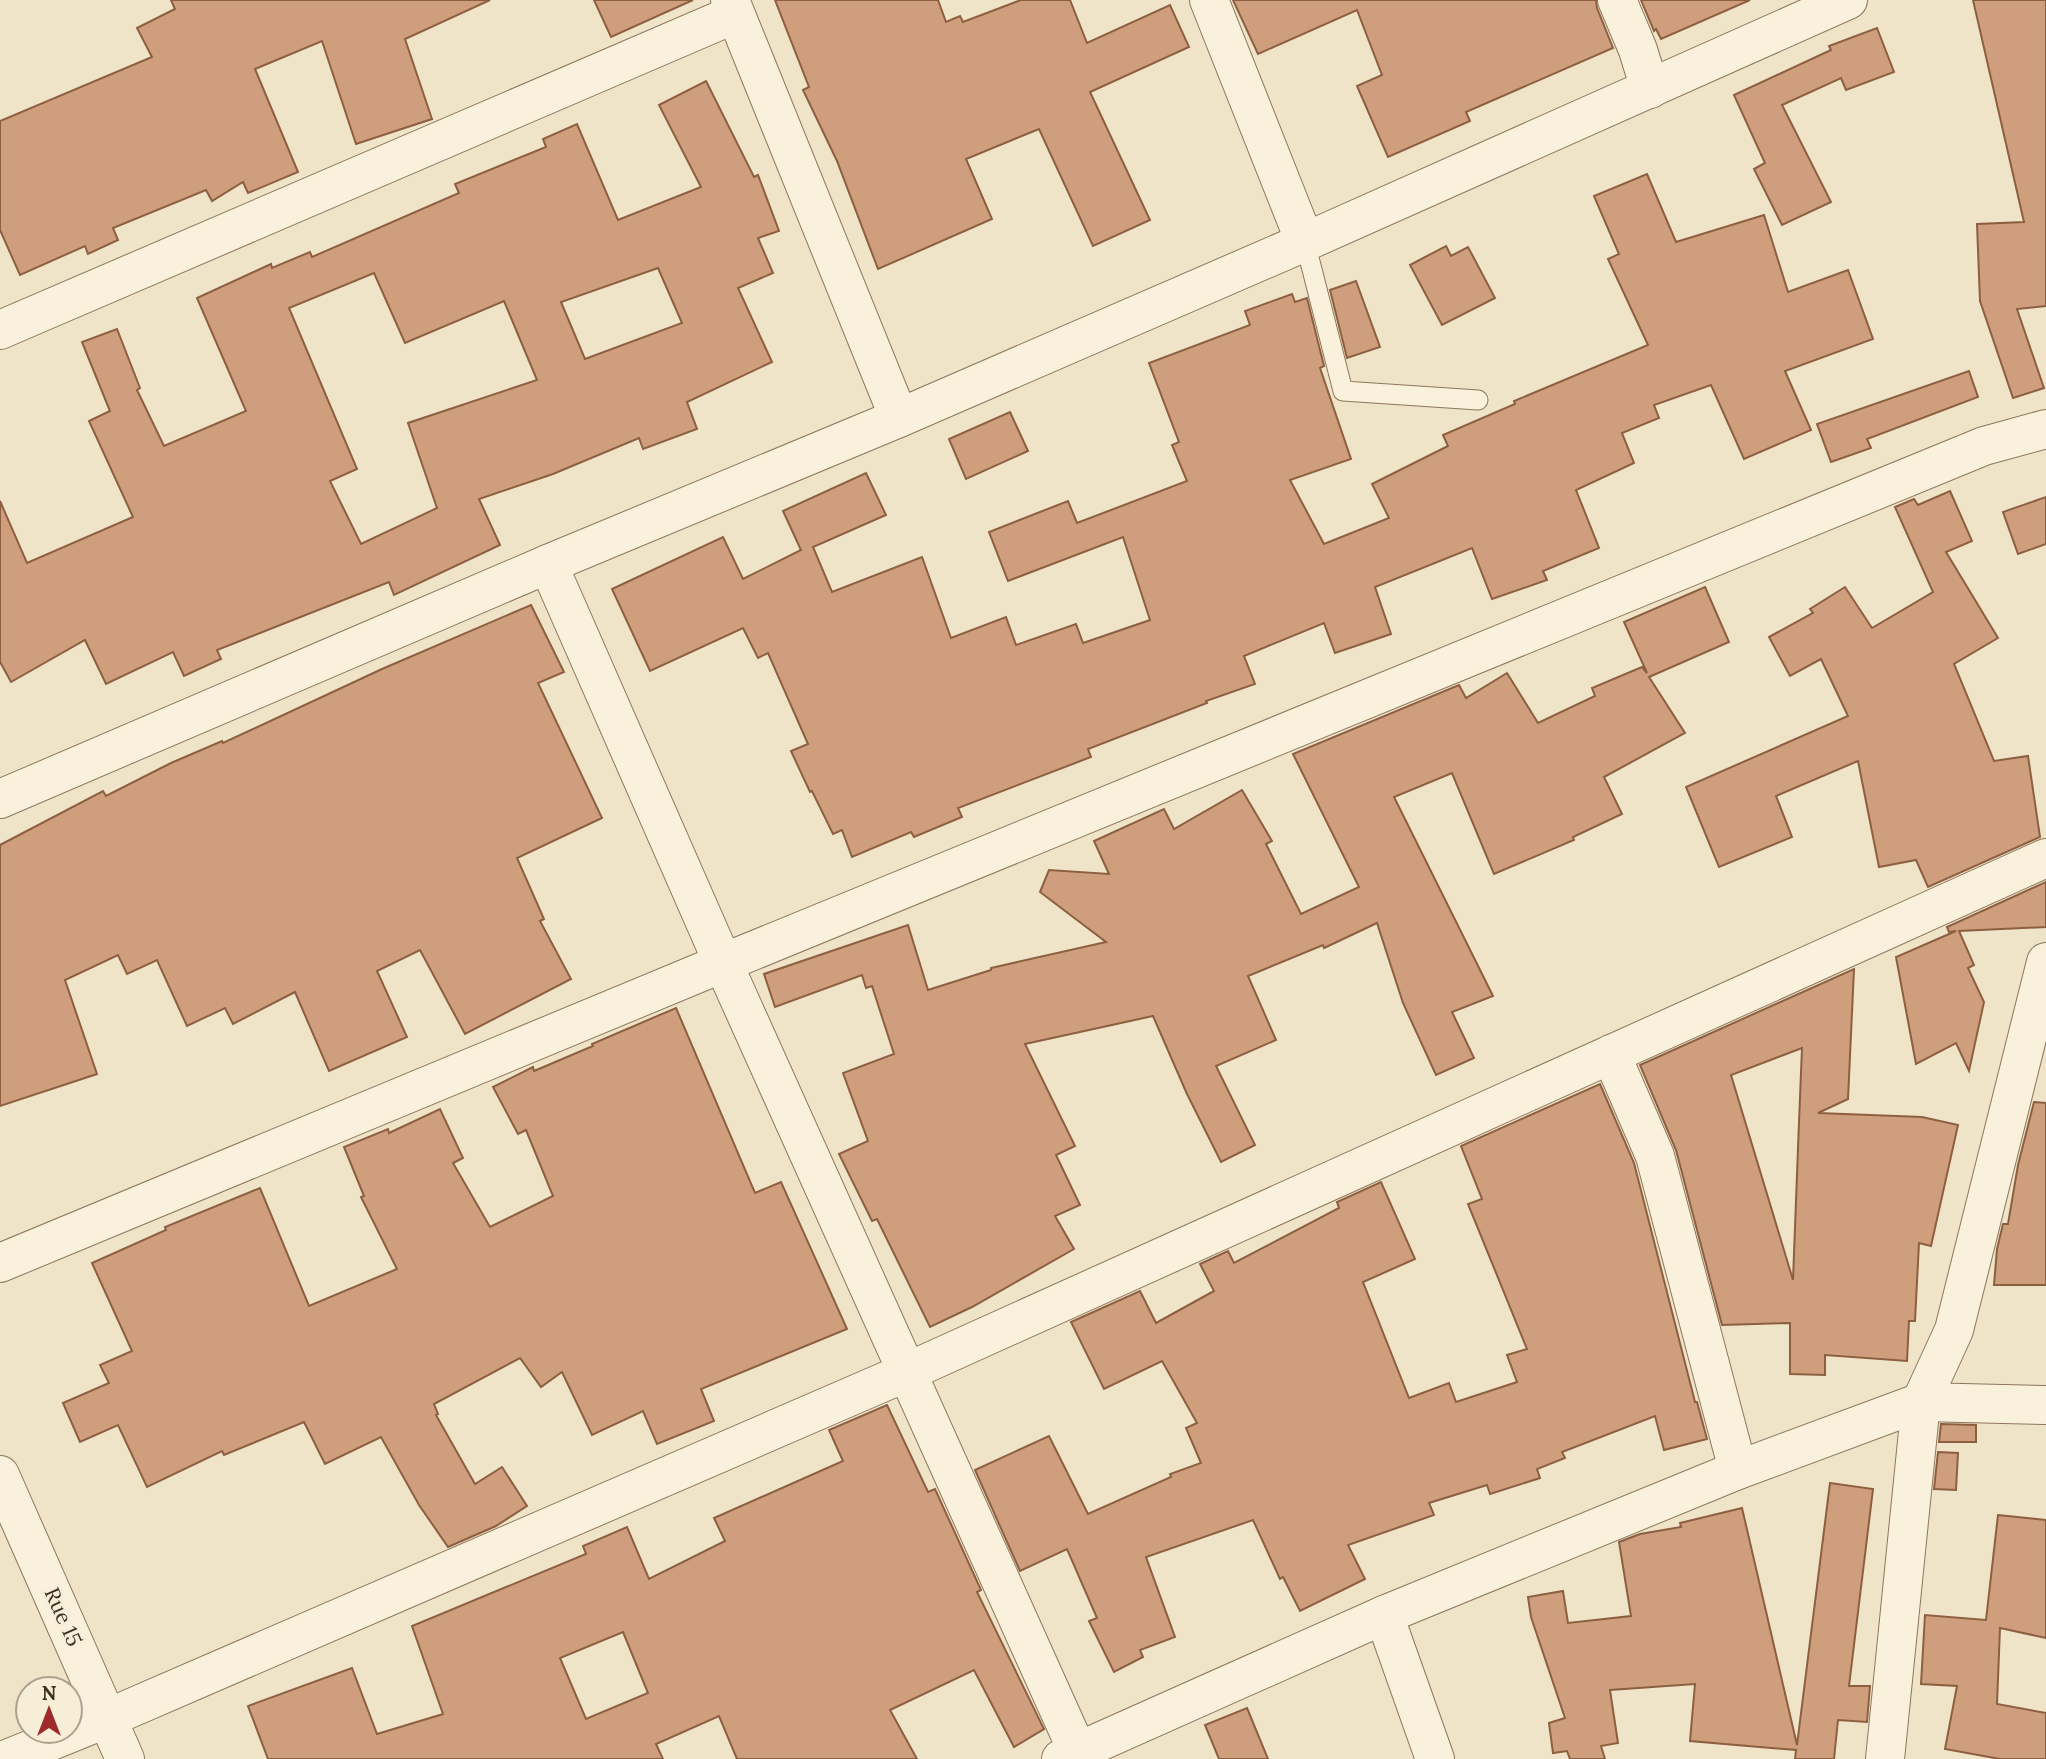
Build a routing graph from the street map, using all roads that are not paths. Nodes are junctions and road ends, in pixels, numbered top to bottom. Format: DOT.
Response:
graph roads {
  1 [pos="1209,0"];
  2 [pos="1617,0"];
  3 [pos="1848,0"];
  4 [pos="733,7"];
  5 [pos="1650,89"];
  6 [pos="1305,242"];
  7 [pos="0,330"];
  8 [pos="1478,400"];
  9 [pos="899,418"];
  10 [pos="2046,429"];
  11 [pos="548,564"];
  12 [pos="0,799"];
  13 [pos="2046,858"];
  14 [pos="2046,962"];
  15 [pos="723,963"];
  16 [pos="1611,1054"];
  17 [pos="0,1264"];
  18 [pos="907,1372"];
  19 [pos="1921,1402"];
  20 [pos="2046,1405"];
  21 [pos="1738,1469"];
  22 [pos="0,1475"];
  23 [pos="1384,1615"];
  24 [pos="108,1718"];
  25 [pos="1073,1757"];
  26 [pos="7,1759"];
  27 [pos="125,1759"];
  28 [pos="1435,1759"];
  29 [pos="1885,1759"];
  1 -- 6 [label="street"];
  2 -- 5 [label="street"];
  3 -- 5 [label="street"];
  4 -- 7 [label="street"];
  4 -- 9 [label="street"];
  5 -- 6 [label="street"];
  6 -- 8 [label="lane"];
  6 -- 9 [label="street"];
  9 -- 11 [label="street"];
  10 -- 15 [label="street"];
  11 -- 12 [label="street"];
  11 -- 15 [label="street"];
  13 -- 16 [label="street"];
  14 -- 19 [label="street"];
  15 -- 17 [label="street"];
  15 -- 18 [label="street"];
  16 -- 18 [label="street"];
  16 -- 21 [label="street"];
  18 -- 24 [label="street"];
  18 -- 25 [label="street"];
  19 -- 20 [label="street"];
  19 -- 21 [label="street"];
  19 -- 29 [label="street"];
  21 -- 23 [label="street"];
  22 -- 24 [label="street, Rue 15"];
  23 -- 25 [label="street"];
  23 -- 28 [label="street"];
  24 -- 26 [label="street"];
  24 -- 27 [label="street, Rue 15"];
}
